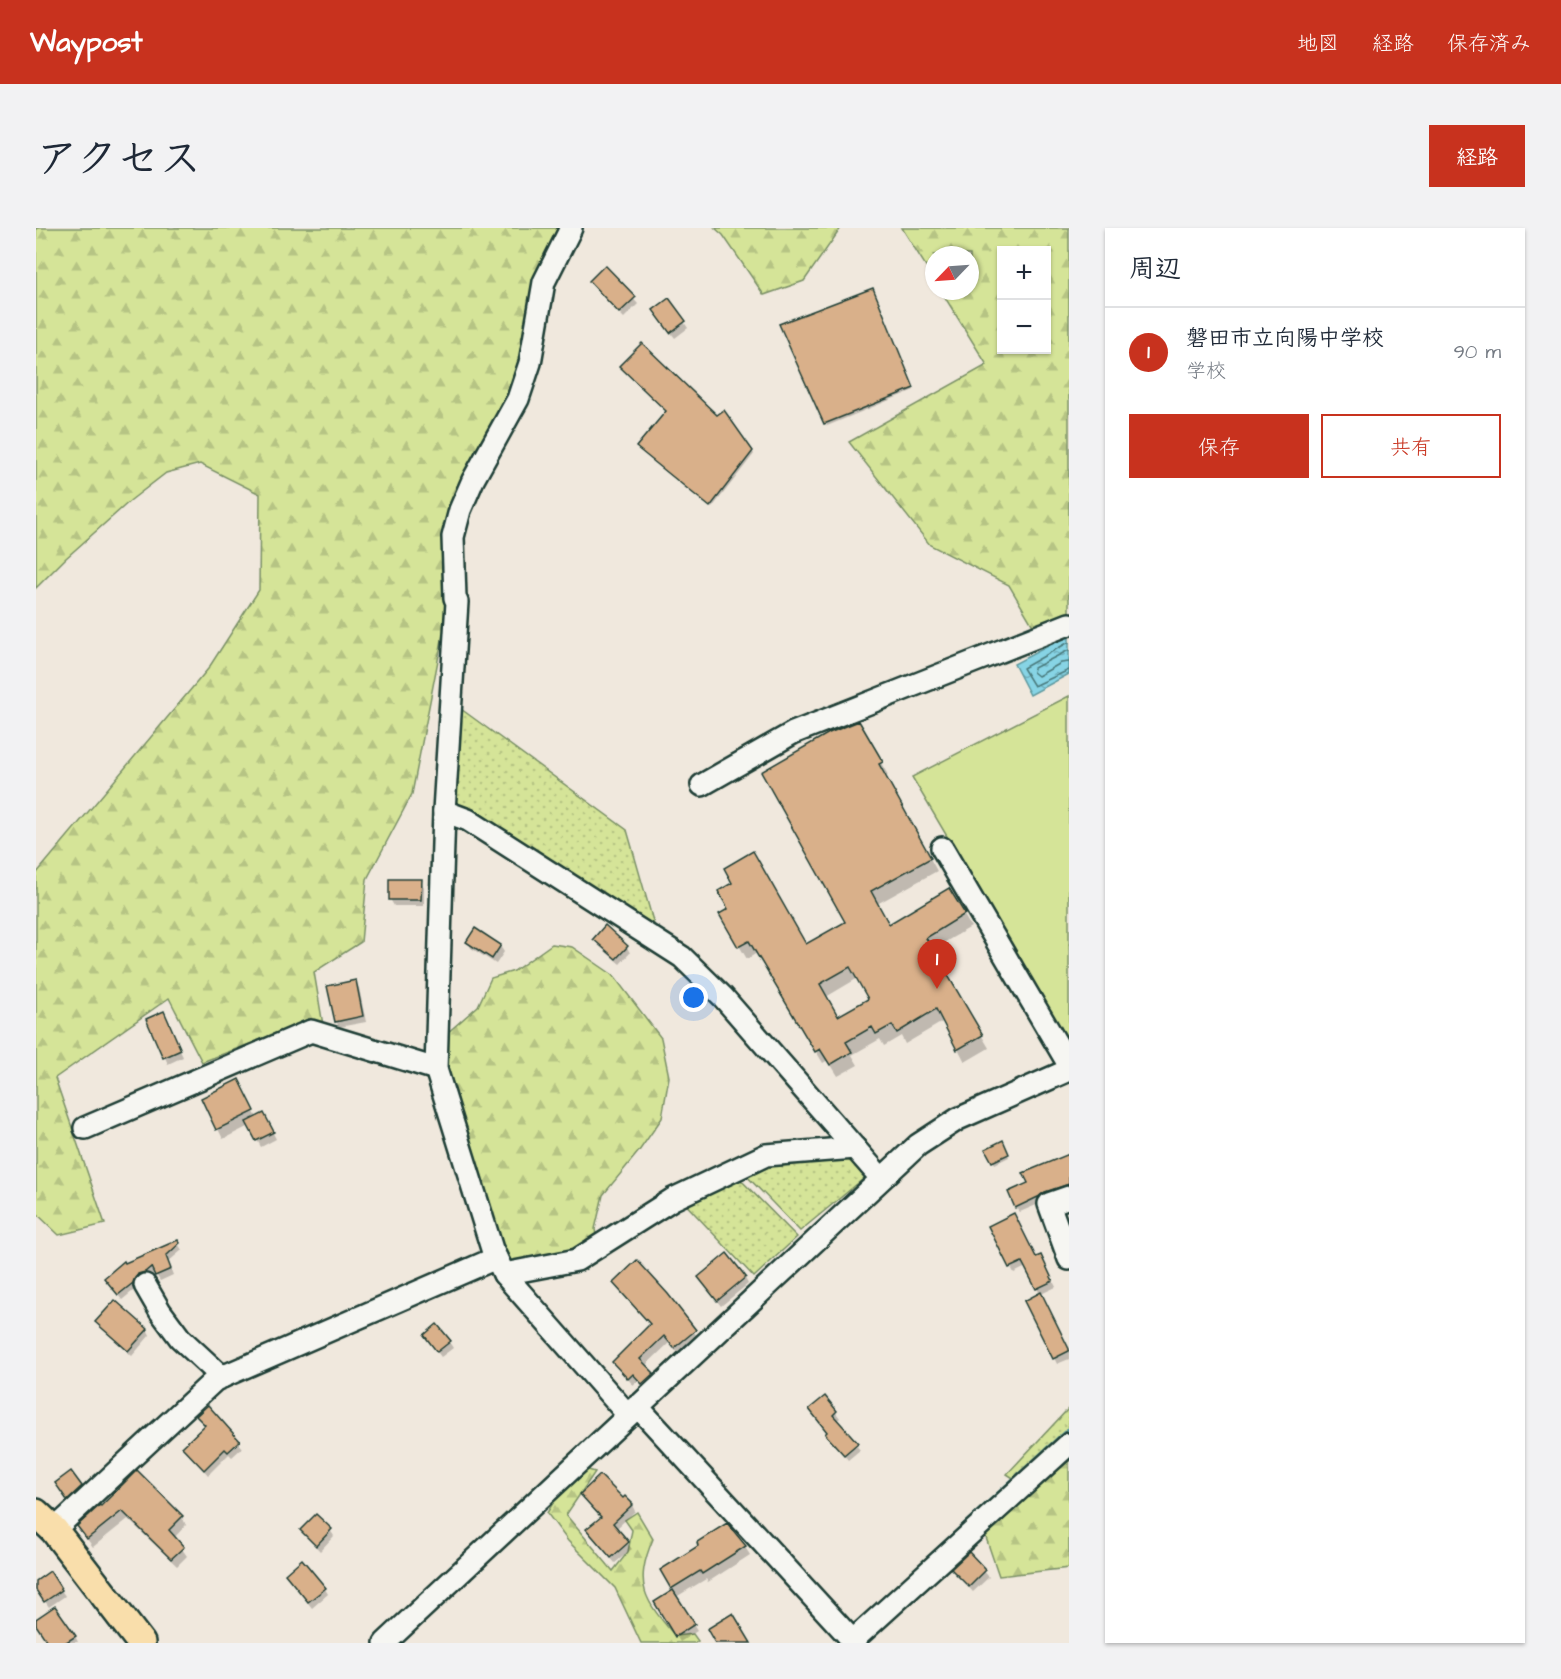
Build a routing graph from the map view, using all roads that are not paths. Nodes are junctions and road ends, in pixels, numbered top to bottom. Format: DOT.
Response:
graph roads {
  1 [pos="571,228"];
  2 [pos="1069,624"];
  3 [pos="702,785"];
  4 [pos="444,811"];
  5 [pos="942,848"];
  6 [pos="1069,1065"];
  7 [pos="436,1069"];
  8 [pos="1069,1070"];
  9 [pos="85,1128"];
  10 [pos="855,1148"];
  11 [pos="881,1178"];
  12 [pos="1069,1197"];
  13 [pos="1069,1259"];
  14 [pos="500,1266"];
  15 [pos="145,1285"];
  16 [pos="222,1377"];
  17 [pos="632,1411"];
  18 [pos="1069,1444"];
  19 [pos="45,1521"];
  20 [pos="853,1642"];
  21 [pos="141,1643"];
  22 [pos="385,1643"];
  1 -- 4 [label="street"];
  2 -- 3 [label="street"];
  4 -- 7 [label="street"];
  4 -- 10 [label="street"];
  5 -- 6 [label="street"];
  7 -- 9 [label="street"];
  7 -- 14 [label="street"];
  8 -- 11 [label="street"];
  10 -- 11 [label="street"];
  10 -- 14 [label="street"];
  11 -- 17 [label="street"];
  12 -- 13 [label="street"];
  14 -- 16 [label="street"];
  14 -- 17 [label="street"];
  15 -- 16 [label="street"];
  16 -- 19 [label="street"];
  17 -- 20 [label="street"];
  17 -- 22 [label="street"];
  18 -- 20 [label="street"];
  19 -- 21 [label="main road"];
}
